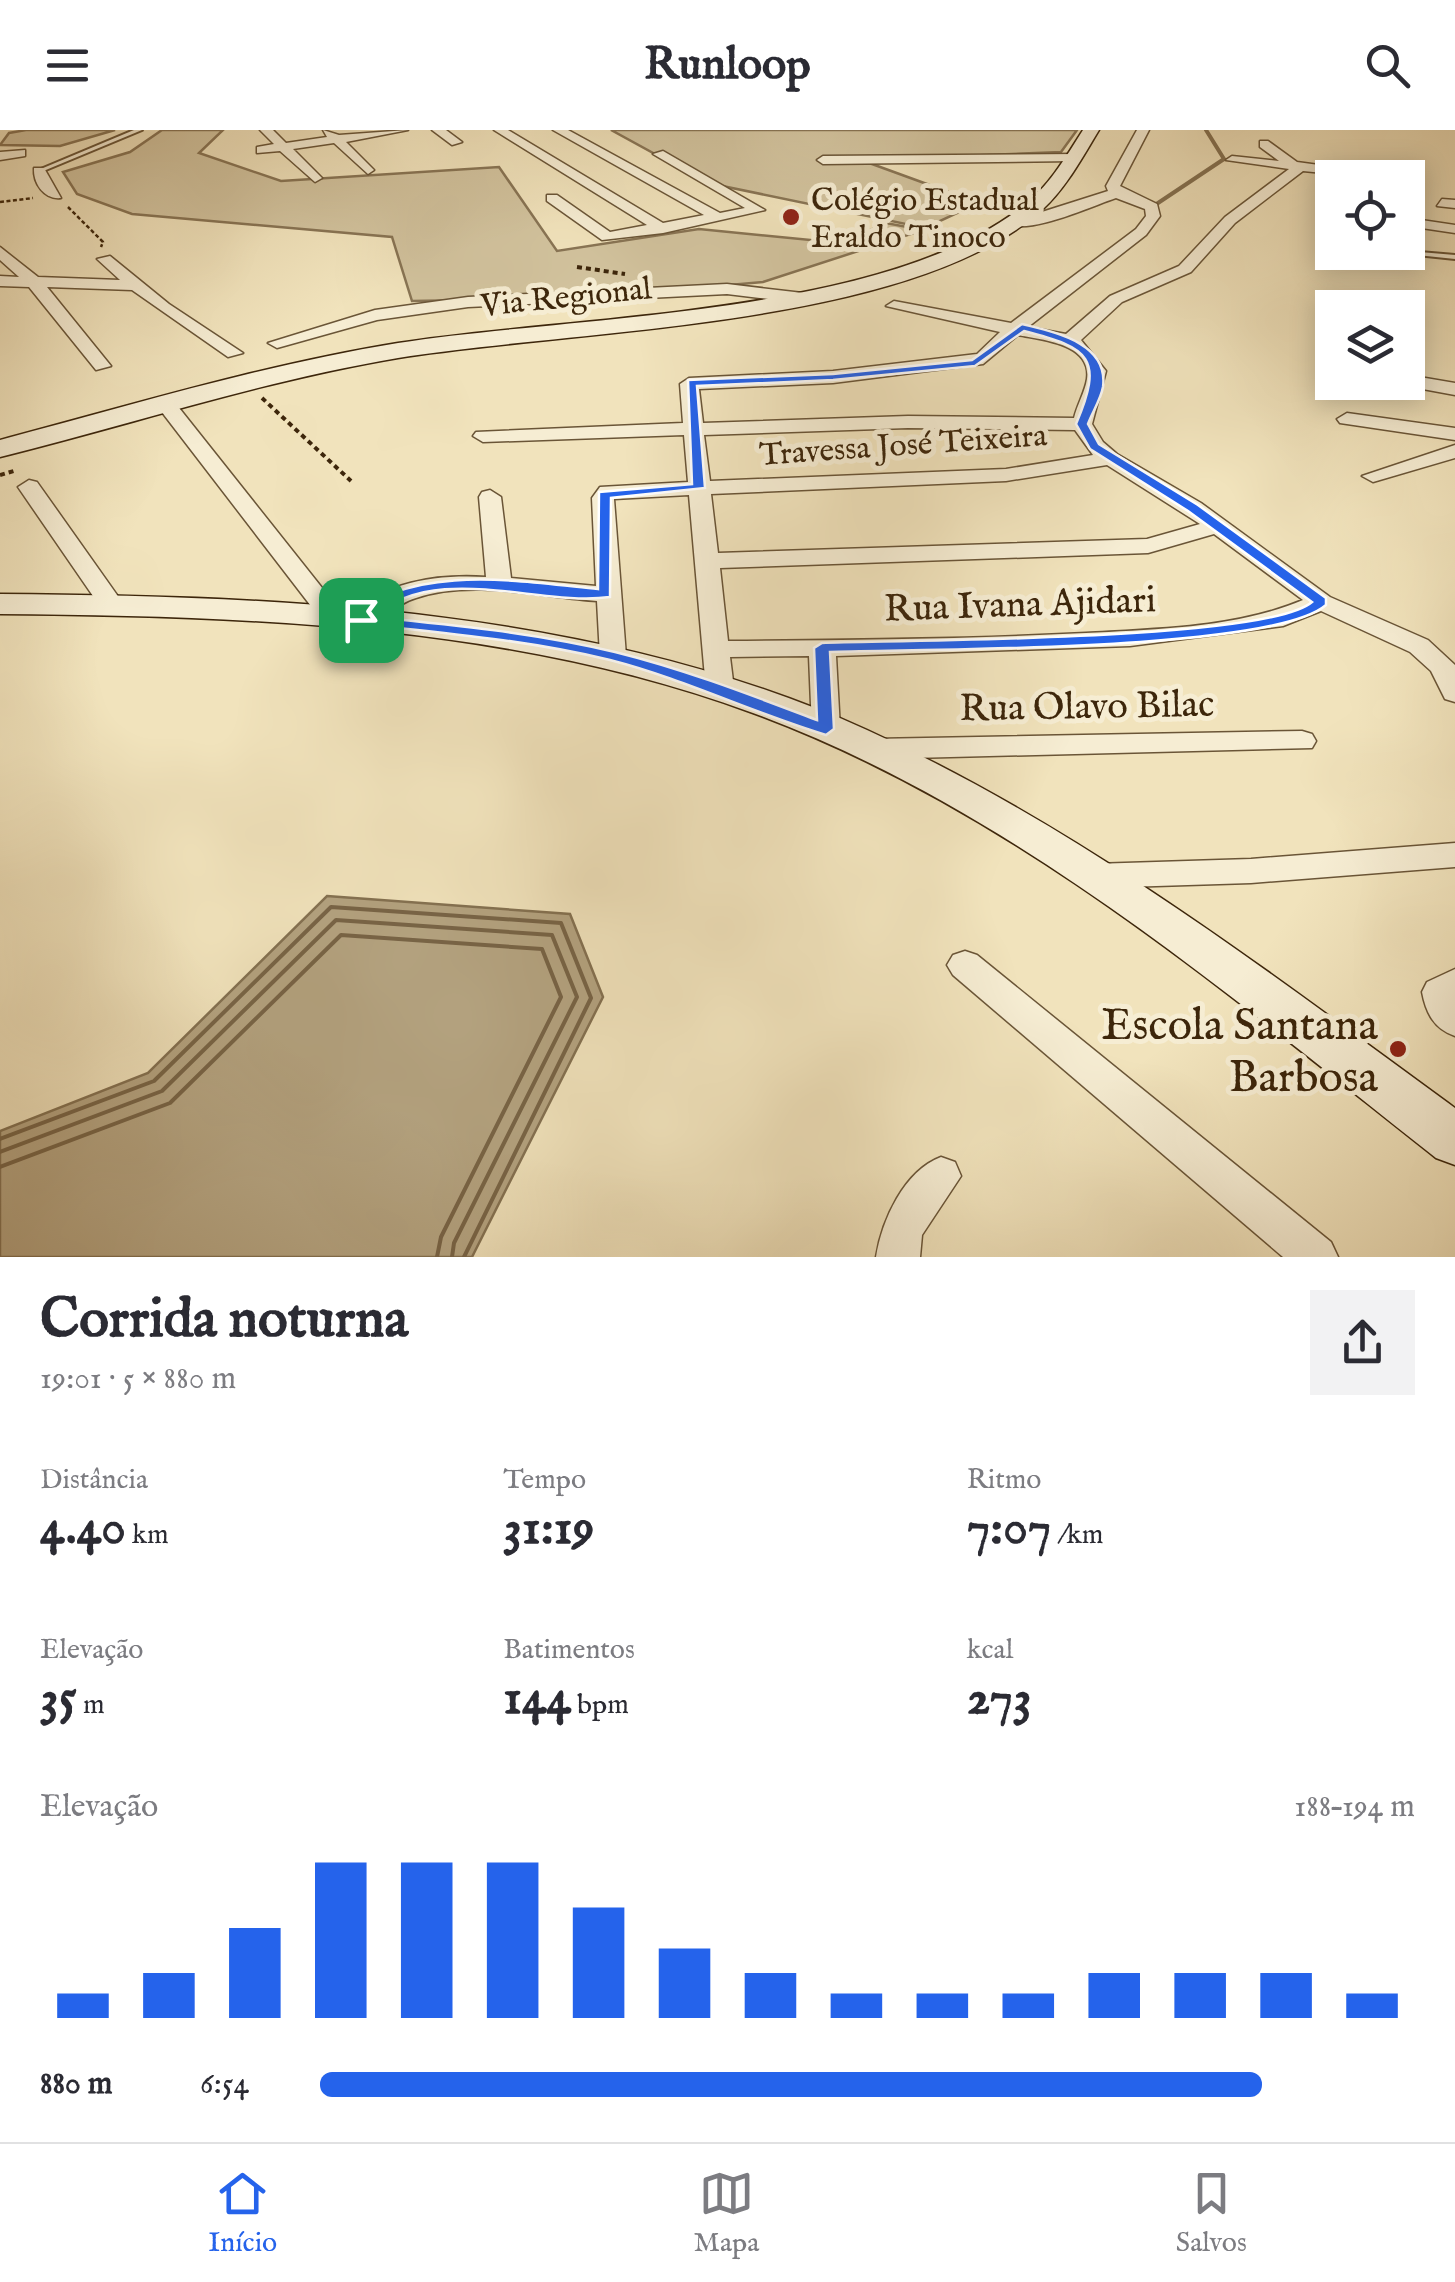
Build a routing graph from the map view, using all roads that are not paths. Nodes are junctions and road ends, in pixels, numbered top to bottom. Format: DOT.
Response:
graph roads {
  1 [pos="139,130"];
  2 [pos="266,130"];
  3 [pos="402,130"];
  4 [pos="438,130"];
  5 [pos="500,130"];
  6 [pos="559,130"];
  7 [pos="1092,130"];
  8 [pos="1143,130"];
  9 [pos="383,131"];
  10 [pos="332,134"];
  11 [pos="456,142"];
  12 [pos="1264,144"];
  13 [pos="287,146"];
  14 [pos="261,150"];
  15 [pos="21,153"];
  16 [pos="659,154"];
  17 [pos="0,156"];
  18 [pos="1074,157"];
  19 [pos="824,160"];
  20 [pos="1232,160"];
  21 [pos="1293,164"];
  22 [pos="1315,167"];
  23 [pos="368,170"];
  24 [pos="39,171"];
  25 [pos="314,178"];
  26 [pos="1116,193"];
  27 [pos="56,195"];
  28 [pos="552,198"];
  29 [pos="720,218"];
  30 [pos="1014,222"];
  31 [pos="1425,225"];
  32 [pos="663,229"];
  33 [pos="1455,229"];
  34 [pos="0,252"];
  35 [pos="1425,255"];
  36 [pos="1455,258"];
  37 [pos="105,259"];
  38 [pos="0,281"];
  39 [pos="34,282"];
  40 [pos="138,284"];
  41 [pos="803,298"];
  42 [pos="894,306"];
  43 [pos="1022,328"];
  44 [pos="1070,340"];
  45 [pos="277,343"];
  46 [pos="234,353"];
  47 [pos="102,366"];
  48 [pos="1425,383"];
  49 [pos="1455,389"];
  50 [pos="165,403"];
  51 [pos="1347,420"];
  52 [pos="1082,424"];
  53 [pos="691,430"];
  54 [pos="1455,434"];
  55 [pos="483,436"];
  56 [pos="5,443"];
  57 [pos="1455,450"];
  58 [pos="1110,458"];
  59 [pos="1373,476"];
  60 [pos="29,486"];
  61 [pos="698,488"];
  62 [pos="490,497"];
  63 [pos="1216,526"];
  64 [pos="706,561"];
  65 [pos="499,584"];
  66 [pos="605,594"];
  67 [pos="1321,602"];
  68 [pos="0,604"];
  69 [pos="113,606"];
  70 [pos="347,619"];
  71 [pos="822,648"];
  72 [pos="612,656"];
  73 [pos="718,669"];
  74 [pos="1455,693"];
  75 [pos="826,729"];
  76 [pos="1302,741"];
  77 [pos="873,749"];
  78 [pos="1455,855"];
  79 [pos="1093,876"];
  80 [pos="966,965"];
  81 [pos="1455,983"];
  82 [pos="1455,1021"];
  83 [pos="1455,1140"];
  84 [pos="941,1176"];
  85 [pos="898,1257"];
  86 [pos="1316,1257"];
  1 -- 24 [label="lane"];
  2 -- 13 [label="street"];
  3 -- 9 [label="street"];
  4 -- 11 [label="street"];
  5 -- 32 [label="street"];
  6 -- 29 [label="street"];
  7 -- 18 [label="main road, Via Regional"];
  8 -- 26 [label="street"];
  9 -- 10 [label="street"];
  10 -- 13 [label="street"];
  10 -- 23 [label="street"];
  12 -- 21 [label="street"];
  13 -- 14 [label="street"];
  13 -- 25 [label="street"];
  15 -- 17 [label="street"];
  16 -- 29 [label="street"];
  18 -- 19 [label="street"];
  18 -- 30 [label="main road, Via Regional"];
  20 -- 21 [label="street"];
  21 -- 22 [label="street"];
  21 -- 44 [label="street"];
  24 -- 27 [label="street"];
  26 -- 30 [label="street"];
  26 -- 43 [label="street"];
  28 -- 32 [label="street"];
  29 -- 32 [label="street"];
  30 -- 41 [label="main road, Via Regional"];
  31 -- 33 [label="street"];
  34 -- 39 [label="street"];
  35 -- 36 [label="lane"];
  37 -- 40 [label="street"];
  38 -- 39 [label="street"];
  39 -- 40 [label="street"];
  39 -- 47 [label="street"];
  40 -- 46 [label="street"];
  41 -- 45 [label="street"];
  41 -- 50 [label="main road, Via Regional"];
  42 -- 43 [label="street"];
  43 -- 44 [label="street"];
  43 -- 53 [label="street"];
  44 -- 52 [label="street"];
  48 -- 49 [label="street"];
  50 -- 56 [label="main road, Via Regional"];
  50 -- 70 [label="street"];
  51 -- 54 [label="street"];
  52 -- 53 [label="street"];
  52 -- 58 [label="street"];
  53 -- 55 [label="street"];
  53 -- 61 [label="street"];
  57 -- 59 [label="street"];
  58 -- 61 [label="street, Travessa José Teixeira"];
  58 -- 63 [label="street"];
  60 -- 69 [label="street"];
  61 -- 64 [label="street"];
  61 -- 66 [label="street, Travessa José Teixeira"];
  62 -- 65 [label="street"];
  63 -- 64 [label="street"];
  63 -- 67 [label="street"];
  64 -- 73 [label="street"];
  65 -- 66 [label="street"];
  65 -- 70 [label="street"];
  66 -- 72 [label="street"];
  67 -- 71 [label="street, Rua Ivana Ajidari"];
  67 -- 74 [label="street"];
  68 -- 69 [label="main road"];
  69 -- 70 [label="main road"];
  70 -- 72 [label="main road"];
  71 -- 73 [label="street, Rua Ivana Ajidari"];
  71 -- 75 [label="street"];
  72 -- 73 [label="main road"];
  73 -- 75 [label="main road"];
  75 -- 77 [label="main road"];
  76 -- 77 [label="street, Rua Olavo Bilac"];
  77 -- 79 [label="main road"];
  78 -- 79 [label="street"];
  79 -- 83 [label="main road"];
  80 -- 86 [label="street"];
  81 -- 82 [label="street"];
  84 -- 85 [label="street"];
}
